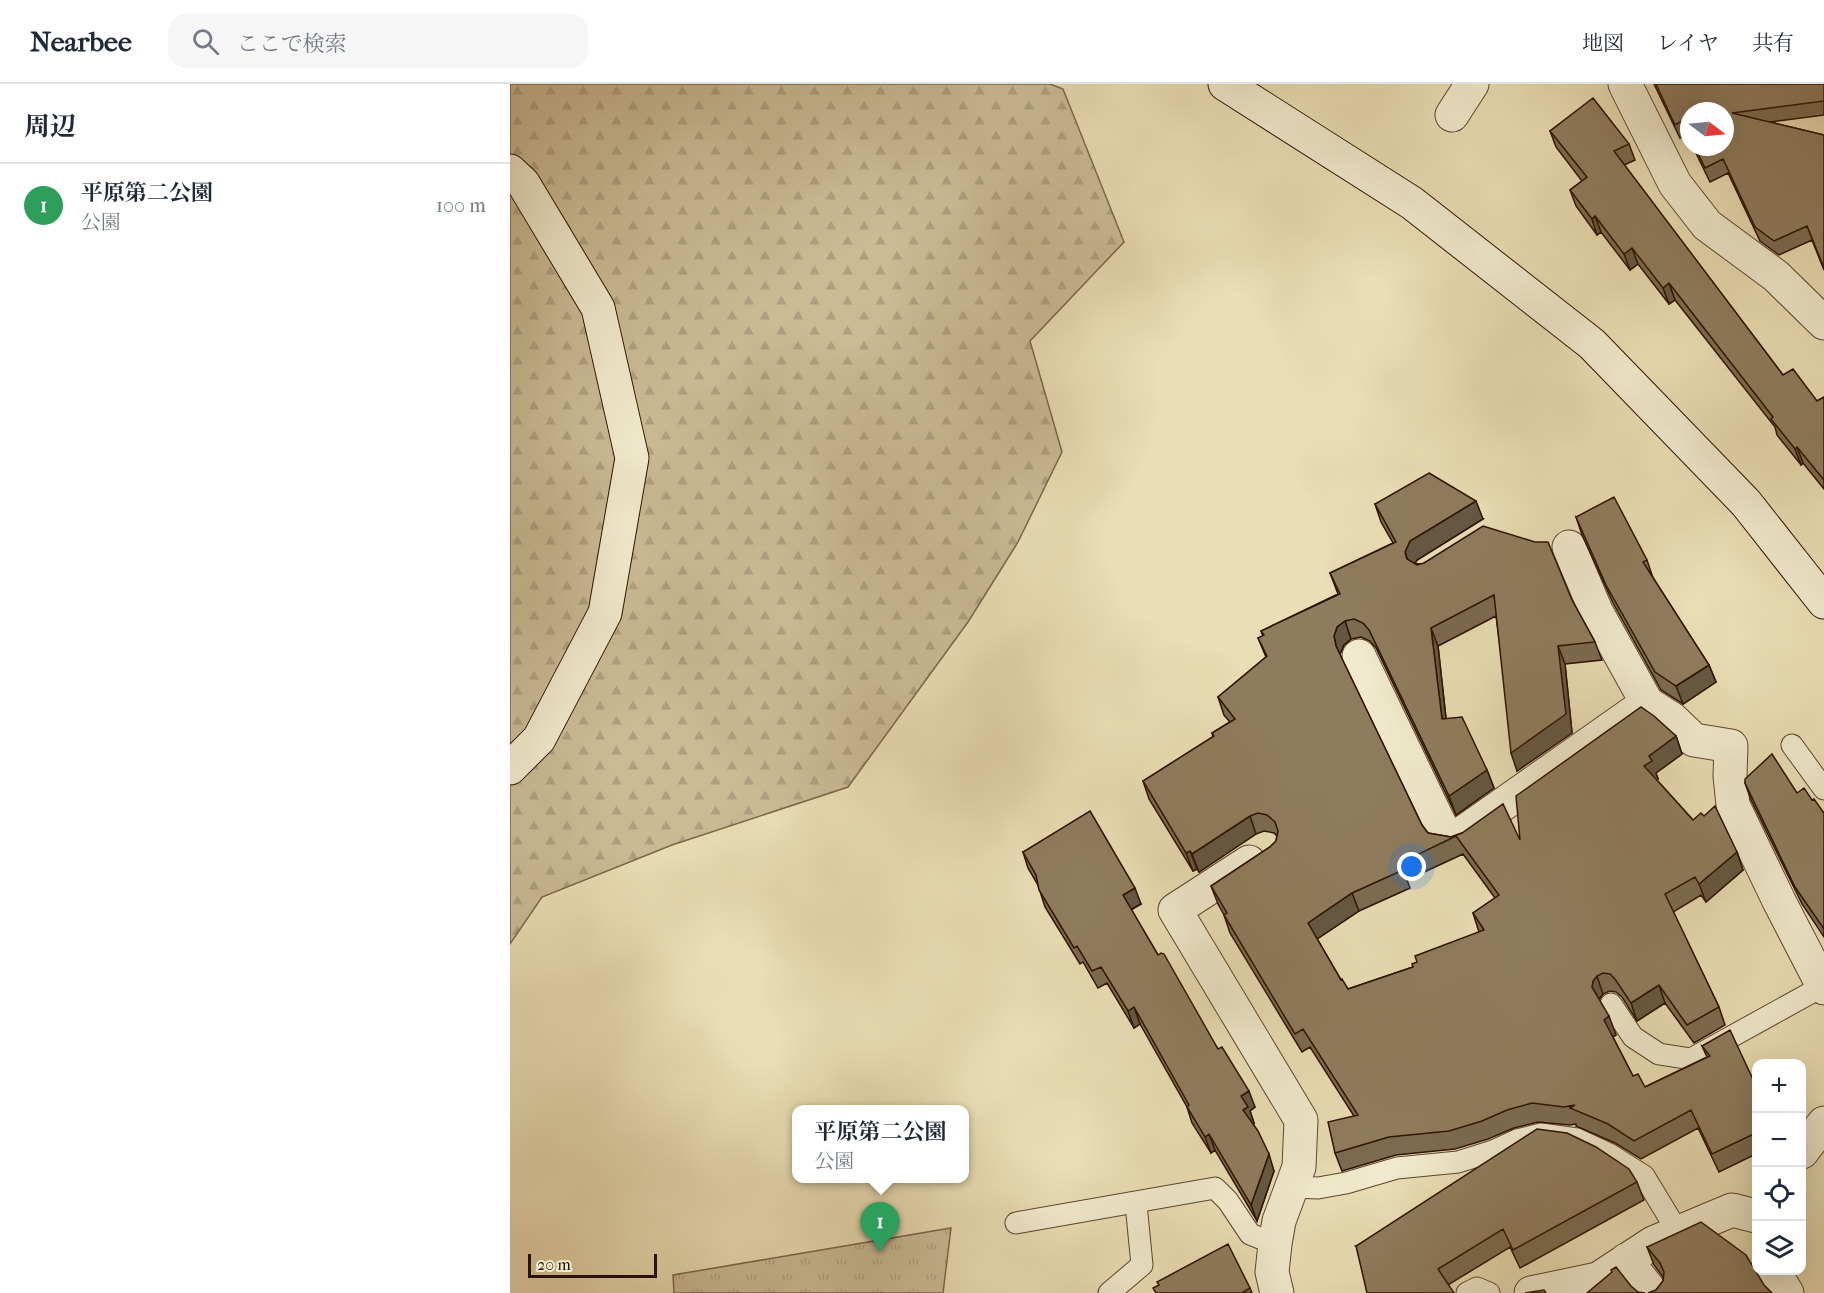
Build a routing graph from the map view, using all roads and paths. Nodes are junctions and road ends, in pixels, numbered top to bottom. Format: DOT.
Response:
graph roads {
  1 [pos="1225,84"];
  2 [pos="1473,84"];
  3 [pos="1625,84"];
  4 [pos="1452,115"];
  5 [pos="510,171"];
  6 [pos="1824,323"];
  7 [pos="1561,548"];
  8 [pos="1824,602"];
  9 [pos="1359,656"];
  10 [pos="1647,703"];
  11 [pos="1792,745"];
  12 [pos="510,768"];
  13 [pos="1824,789"];
  14 [pos="1266,850"];
  15 [pos="1823,987"];
  16 [pos="1611,1005"];
  17 [pos="1824,1123"];
  18 [pos="1806,1147"];
  19 [pos="1292,1187"];
  20 [pos="1136,1204"];
  21 [pos="1752,1215"];
  22 [pos="1016,1223"];
  23 [pos="1678,1232"];
  24 [pos="1275,1244"];
  25 [pos="1626,1260"];
  26 [pos="1776,1275"];
  27 [pos="1109,1293"];
  28 [pos="1277,1293"];
  29 [pos="1467,1293"];
  30 [pos="1489,1293"];
  31 [pos="1531,1293"];
  32 [pos="1652,1293"];
  33 [pos="1787,1293"];
  1 -- 8 [label="street"];
  2 -- 4 [label="street"];
  3 -- 6 [label="street"];
  5 -- 12 [label="street"];
  7 -- 10 [label="street"];
  9 -- 10 [label="street"];
  10 -- 15 [label="street"];
  11 -- 13 [label="lane"];
  14 -- 19 [label="street"];
  15 -- 16 [label="lane"];
  17 -- 18 [label="street"];
  19 -- 23 [label="lane"];
  19 -- 24 [label="street"];
  20 -- 22 [label="lane"];
  20 -- 24 [label="lane"];
  20 -- 27 [label="lane"];
  21 -- 23 [label="street"];
  23 -- 25 [label="street"];
  24 -- 28 [label="street"];
  25 -- 31 [label="street"];
  25 -- 32 [label="street"];
  26 -- 33 [label="street"];
  29 -- 30 [label="lane"];
}
